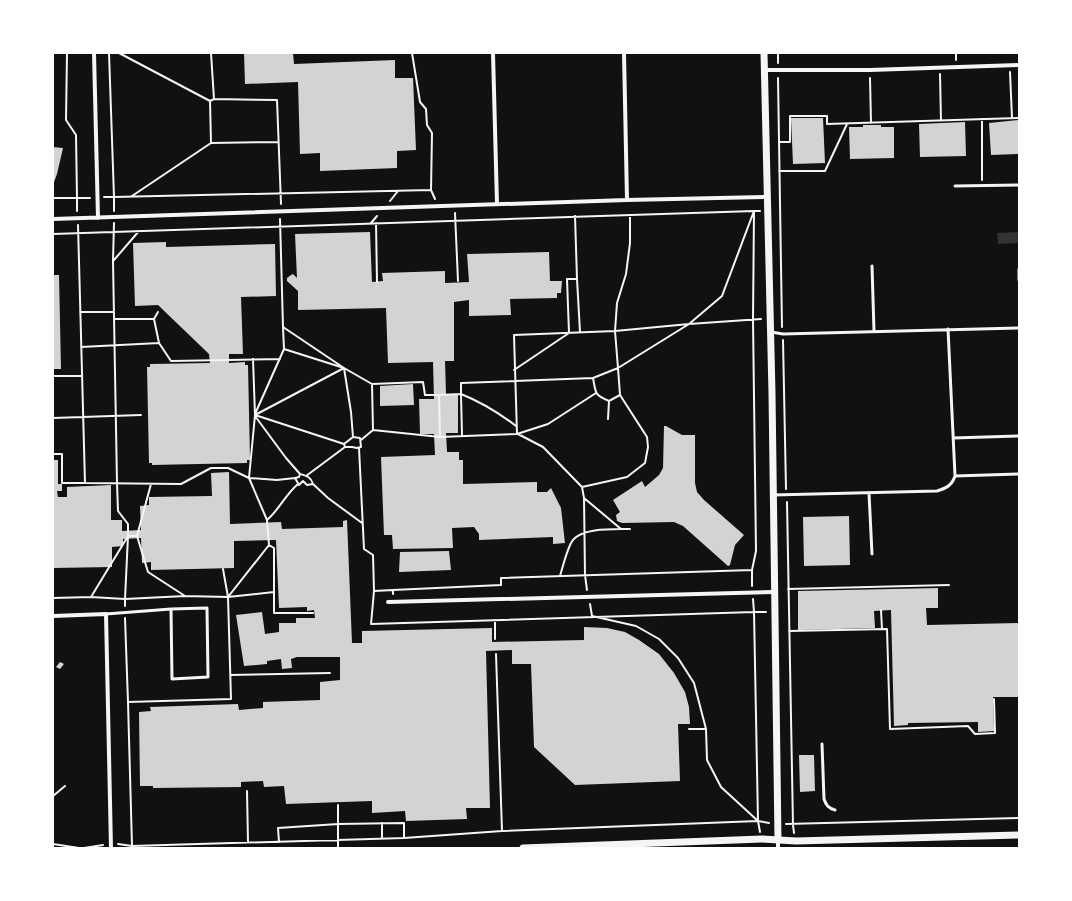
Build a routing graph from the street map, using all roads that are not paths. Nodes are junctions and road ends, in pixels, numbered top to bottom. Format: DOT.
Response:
graph roads {
  1 [pos="94,53"];
  2 [pos="493,53"];
  3 [pos="624,53"];
  4 [pos="764,53"];
  5 [pos="1019,65"];
  6 [pos="764,70"];
  7 [pos="1019,185"];
  8 [pos="955,186"];
  9 [pos="768,197"];
  10 [pos="626,200"];
  11 [pos="497,204"];
  12 [pos="98,218"];
  13 [pos="53,219"];
  14 [pos="872,266"];
  15 [pos="1018,269"];
  16 [pos="1019,280"];
  17 [pos="1019,328"];
  18 [pos="948,329"];
  19 [pos="770,331"];
  20 [pos="874,331"];
  21 [pos="1019,436"];
  22 [pos="953,438"];
  23 [pos="1019,474"];
  24 [pos="955,476"];
  25 [pos="869,492"];
  26 [pos="773,495"];
  27 [pos="872,554"];
  28 [pos="774,592"];
  29 [pos="388,602"];
  30 [pos="171,609"];
  31 [pos="106,614"];
  32 [pos="53,616"];
  33 [pos="822,744"];
  34 [pos="835,810"];
  35 [pos="1019,835"];
  36 [pos="778,840"];
  37 [pos="112,848"];
  38 [pos="523,848"];
  39 [pos="778,848"];
  1 -- 12 [label="street"];
  2 -- 11 [label="street"];
  3 -- 10 [label="street"];
  4 -- 6 [label="street"];
  5 -- 6 [label="street"];
  6 -- 9 [label="street"];
  7 -- 8 [label="lane"];
  9 -- 10 [label="street"];
  9 -- 19 [label="street"];
  10 -- 11 [label="street"];
  11 -- 12 [label="street"];
  12 -- 13 [label="street"];
  14 -- 20 [label="lane"];
  15 -- 16 [label="lane"];
  17 -- 18 [label="lane"];
  18 -- 20 [label="lane"];
  18 -- 22 [label="lane"];
  19 -- 20 [label="lane"];
  19 -- 26 [label="street"];
  21 -- 22 [label="lane"];
  22 -- 24 [label="lane"];
  23 -- 24 [label="lane"];
  24 -- 25 [label="lane"];
  25 -- 26 [label="lane"];
  25 -- 27 [label="lane"];
  26 -- 28 [label="street"];
  28 -- 29 [label="street"];
  28 -- 36 [label="street"];
  30 -- 30 [label="lane"];
  30 -- 31 [label="lane"];
  31 -- 32 [label="street"];
  31 -- 37 [label="street"];
  33 -- 34 [label="lane"];
  35 -- 36 [label="street"];
  36 -- 38 [label="street"];
  36 -- 39 [label="street"];
}
